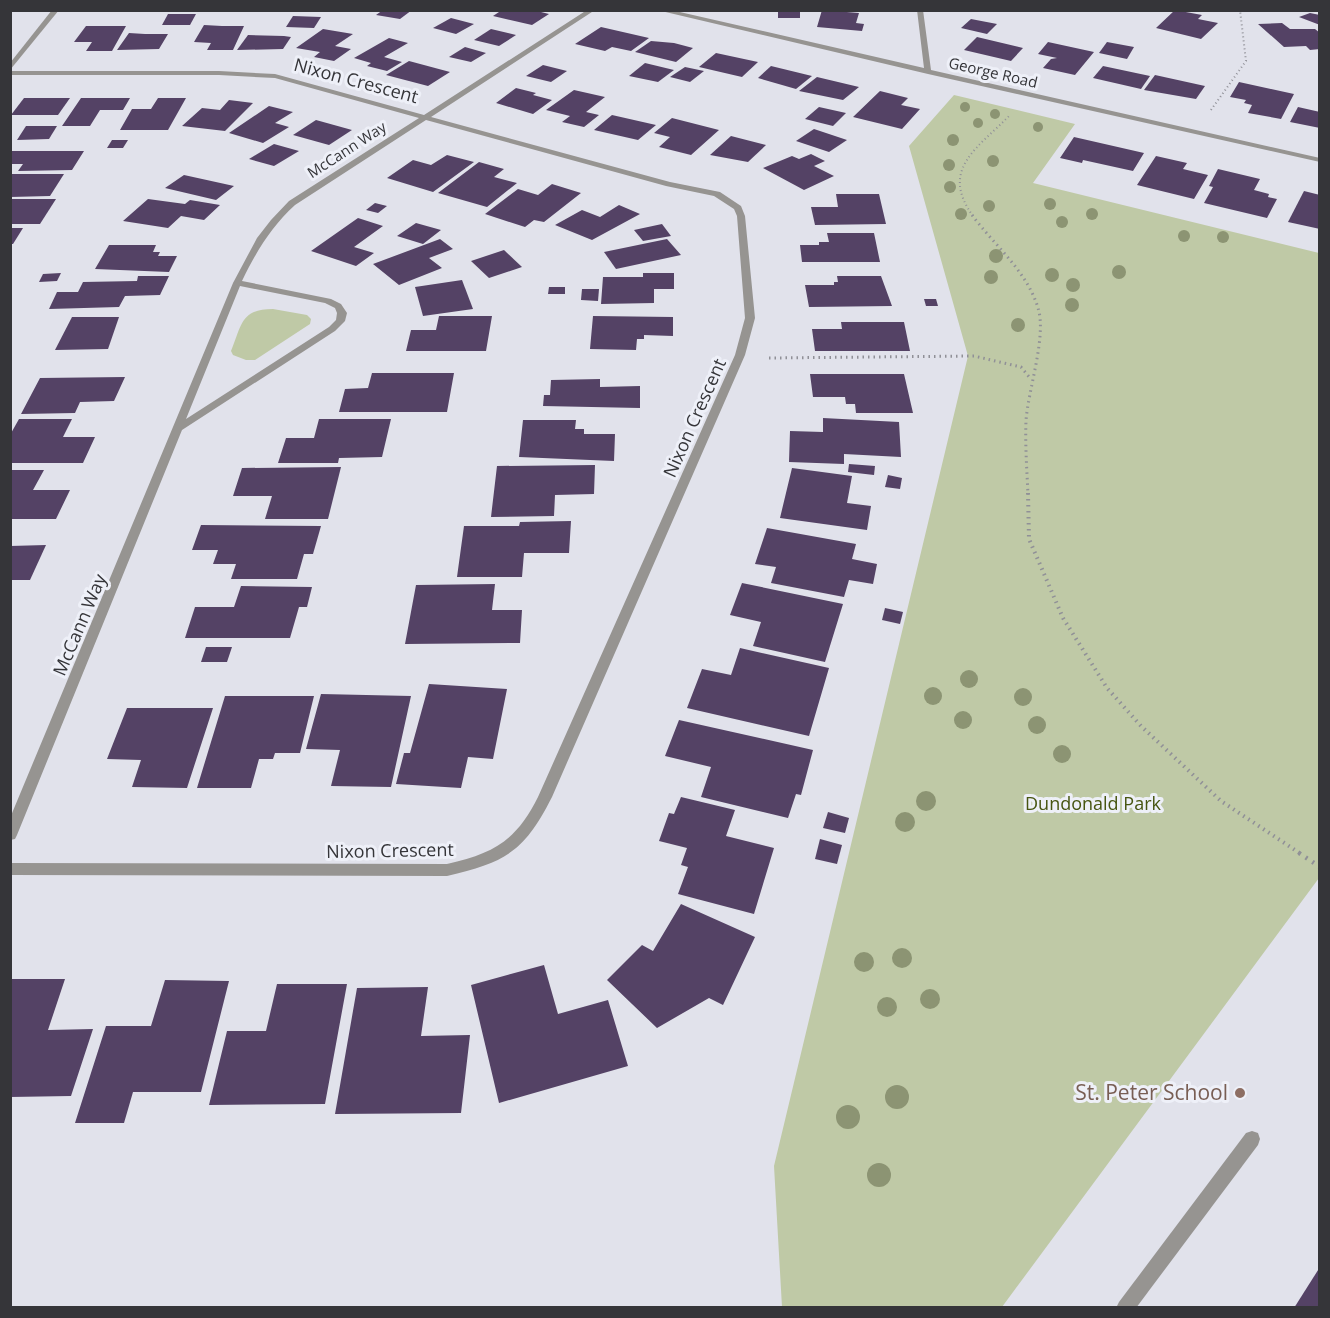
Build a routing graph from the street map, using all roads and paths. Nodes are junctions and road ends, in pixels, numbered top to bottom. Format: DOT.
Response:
graph roads {
  1 [pos="56,10"];
  2 [pos="592,10"];
  3 [pos="660,10"];
  4 [pos="920,10"];
  5 [pos="1240,11"];
  6 [pos="10,68"];
  7 [pos="928,72"];
  8 [pos="10,73"];
  9 [pos="1017,107"];
  10 [pos="427,117"];
  11 [pos="1205,119"];
  12 [pos="1320,160"];
  13 [pos="237,284"];
  14 [pos="768,358"];
  15 [pos="1031,378"];
  16 [pos="180,428"];
  17 [pos="10,835"];
  18 [pos="1320,867"];
  19 [pos="10,869"];
  20 [pos="1252,1139"];
  21 [pos="1125,1308"];
  1 -- 6 [label="street"];
  2 -- 10 [label="street, McCann Way"];
  3 -- 7 [label="street, George Road"];
  4 -- 7 [label="street"];
  5 -- 11 [label="path"];
  7 -- 12 [label="street, George Road"];
  8 -- 10 [label="street, Nixon Crescent"];
  9 -- 15 [label="path"];
  10 -- 13 [label="street, McCann Way"];
  10 -- 19 [label="street, Nixon Crescent"];
  13 -- 16 [label="street, McCann Way"];
  13 -- 16 [label="street"];
  14 -- 15 [label="path"];
  15 -- 18 [label="path"];
  16 -- 17 [label="street, McCann Way"];
  20 -- 21 [label="street"];
}
